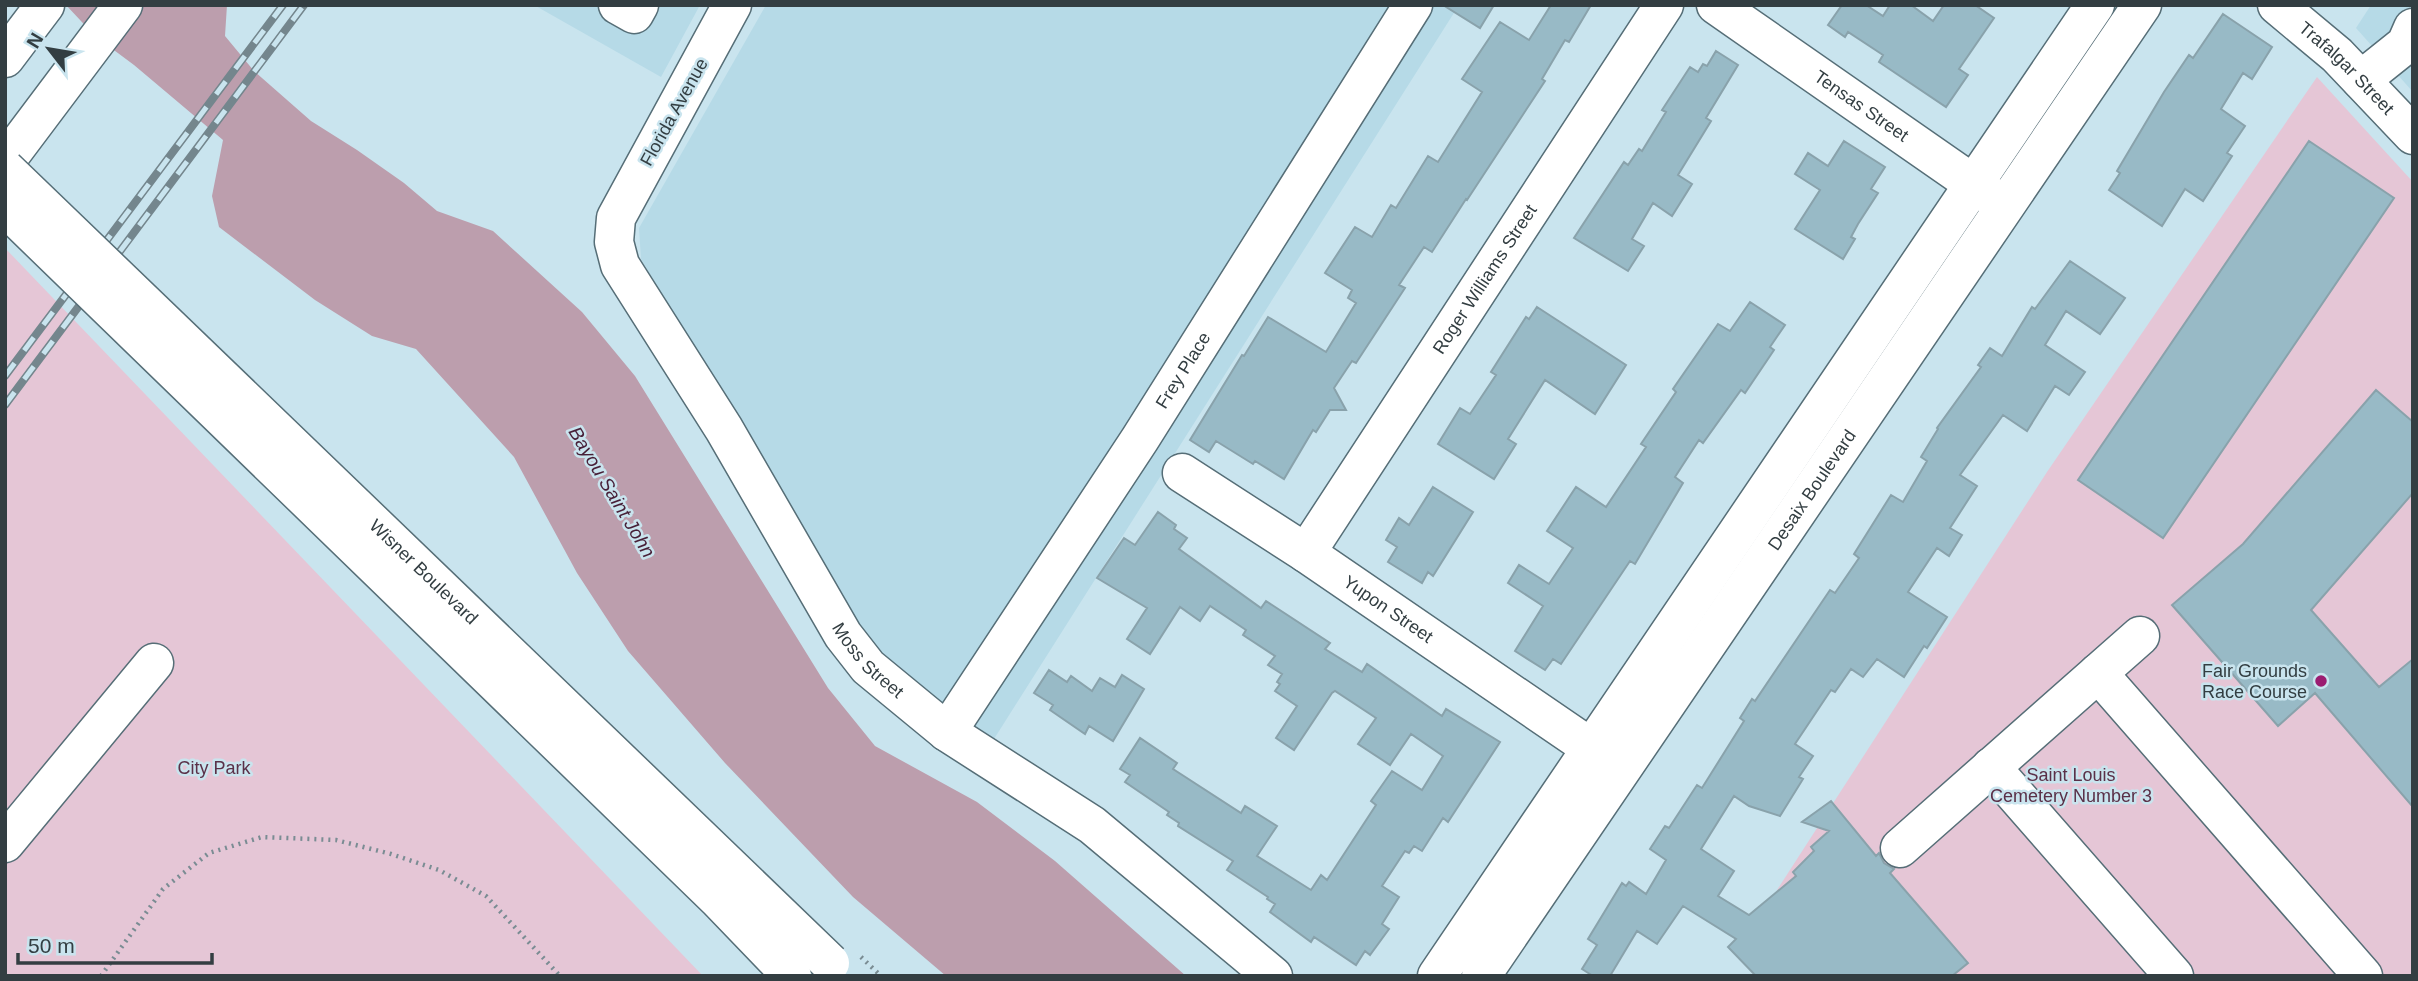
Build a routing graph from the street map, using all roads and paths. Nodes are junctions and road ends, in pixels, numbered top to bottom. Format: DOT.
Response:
graph roads {
  1 [pos="123,5"];
  2 [pos="618,5"];
  3 [pos="639,5"];
  4 [pos="732,5"];
  5 [pos="1413,5"];
  6 [pos="1664,5"];
  7 [pos="1716,5"];
  8 [pos="2095,5"];
  9 [pos="2142,5"];
  10 [pos="2277,5"];
  11 [pos="37,16"];
  12 [pos="2413,28"];
  13 [pos="5,58"];
  14 [pos="2361,80"];
  15 [pos="2413,135"];
  16 [pos="5,162"];
  17 [pos="5,169"];
  18 [pos="1974,184"];
  19 [pos="2006,206"];
  20 [pos="5,207"];
  21 [pos="615,218"];
  22 [pos="1182,473"];
  23 [pos="1306,553"];
  24 [pos="2140,636"];
  25 [pos="154,663"];
  26 [pos="2098,673"];
  27 [pos="947,732"];
  28 [pos="1591,748"];
  29 [pos="1991,767"];
  30 [pos="1622,769"];
  31 [pos="5,843"];
  32 [pos="1900,848"];
  33 [pos="836,969"];
  34 [pos="2353,972"];
  35 [pos="102,976"];
  36 [pos="560,976"];
  37 [pos="792,976"];
  38 [pos="1273,976"];
  39 [pos="1437,976"];
  40 [pos="1481,976"];
  41 [pos="2174,976"];
  1 -- 16 [label="main road"];
  2 -- 3 [label="main road"];
  4 -- 21 [label="main road, Florida Avenue"];
  5 -- 27 [label="main road, Frey Place"];
  6 -- 23 [label="main road, Roger Williams Street"];
  7 -- 18 [label="main road, Tensas Street"];
  8 -- 18 [label="main road"];
  9 -- 19 [label="main road, Desaix Boulevard"];
  10 -- 14 [label="main road, Trafalgar Street"];
  11 -- 13 [label="main road"];
  12 -- 14 [label="main road"];
  14 -- 15 [label="main road, Trafalgar Street"];
  17 -- 33 [label="main road, Wisner Boulevard, bridge"];
  18 -- 19 [label="main road, Tensas Street"];
  18 -- 28 [label="main road"];
  19 -- 30 [label="main road, Desaix Boulevard"];
  20 -- 37 [label="main road, Wisner Boulevard, bridge"];
  21 -- 27 [label="main road, Moss Street"];
  22 -- 23 [label="main road, Yupon Street"];
  23 -- 28 [label="main road, Yupon Street"];
  24 -- 26 [label="main road"];
  25 -- 31 [label="main road"];
  26 -- 29 [label="main road"];
  26 -- 34 [label="main road"];
  27 -- 38 [label="main road, Moss Street"];
  28 -- 30 [label="main road, Yupon Street"];
  28 -- 39 [label="main road"];
  29 -- 32 [label="main road"];
  29 -- 41 [label="main road"];
  30 -- 40 [label="main road, Desaix Boulevard"];
  35 -- 36 [label="path"];
}
